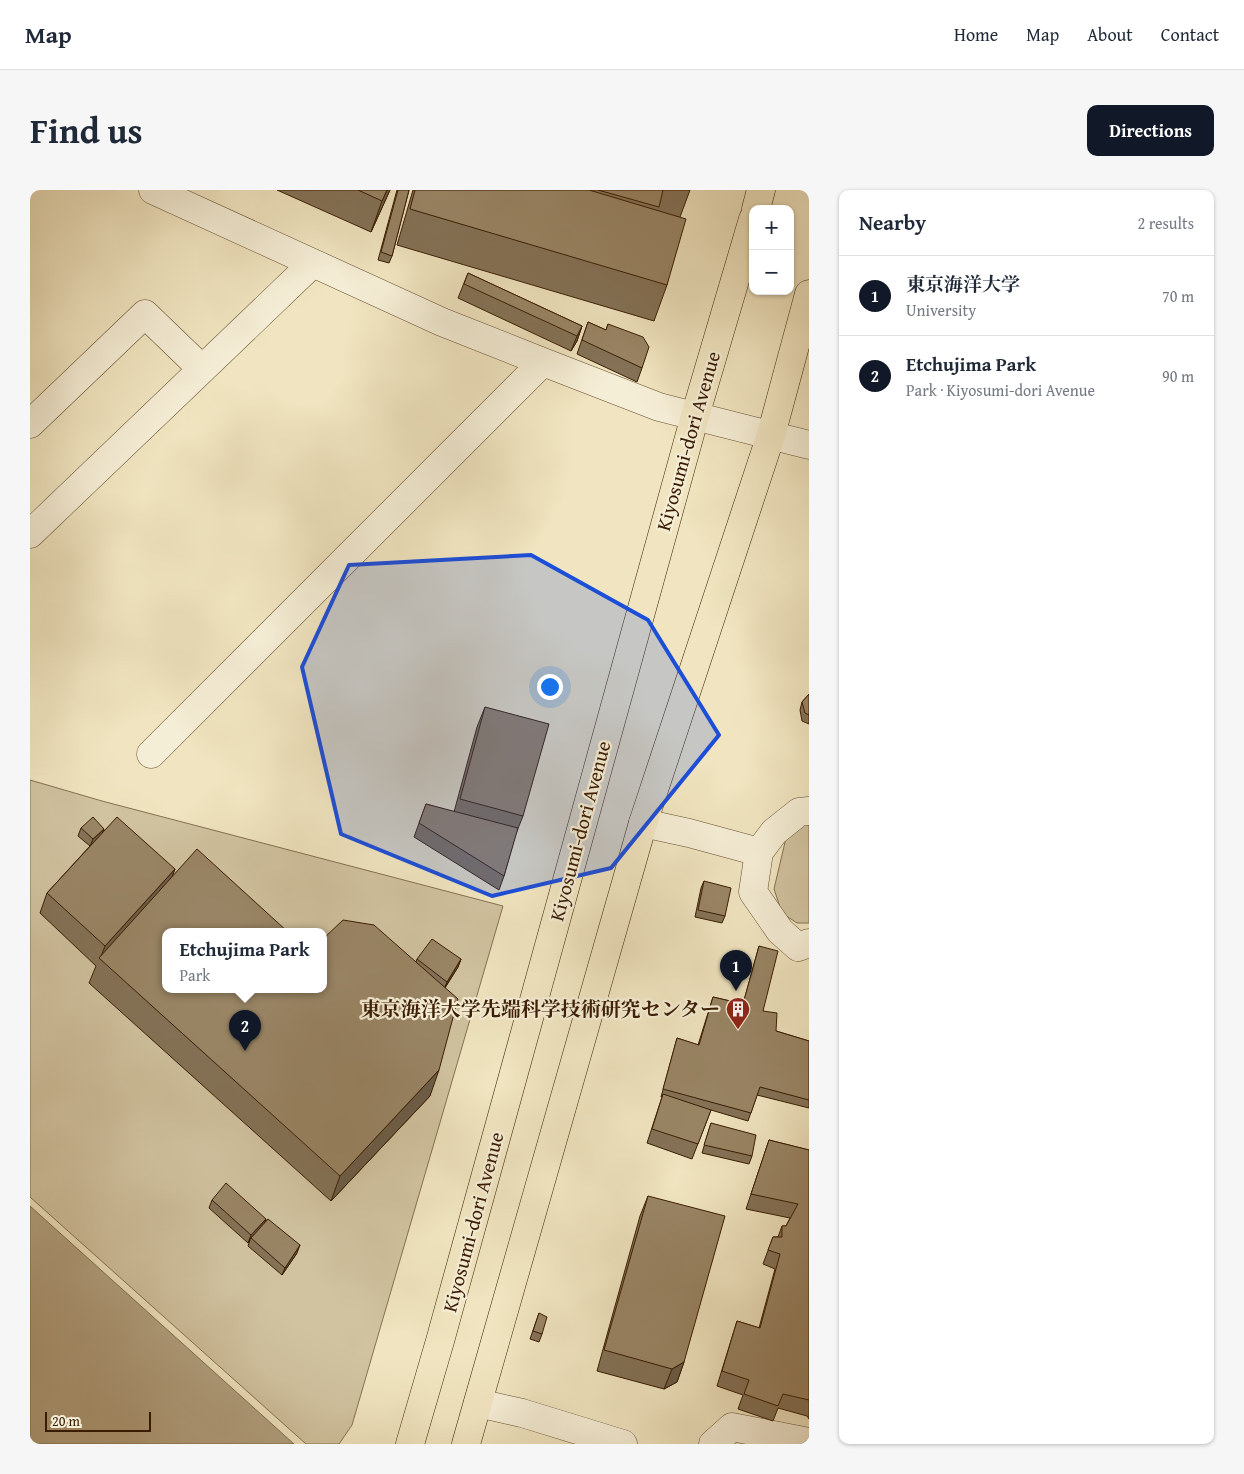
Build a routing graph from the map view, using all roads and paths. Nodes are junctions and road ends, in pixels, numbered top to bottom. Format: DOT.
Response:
graph roads {
  1 [pos="153,190"];
  2 [pos="762,190"];
  3 [pos="757,205"];
  4 [pos="749,232"];
  5 [pos="313,263"];
  6 [pos="809,294"];
  7 [pos="544,362"];
  8 [pos="202,369"];
  9 [pos="694,416"];
  10 [pos="30,424"];
  11 [pos="771,436"];
  12 [pos="809,445"];
  13 [pos="30,534"];
  14 [pos="151,754"];
  15 [pos="809,811"];
  16 [pos="643,823"];
  17 [pos="760,852"];
  18 [pos="809,943"];
  19 [pos="478,1403"];
  20 [pos="809,1442"];
  21 [pos="410,1444"];
  22 [pos="466,1444"];
  23 [pos="622,1444"];
  24 [pos="714,1444"];
  1 -- 5 [label="street"];
  2 -- 3 [label="main road"];
  4 -- 9 [label="main road, Kiyosumi-dori Avenue"];
  5 -- 7 [label="street"];
  5 -- 8 [label="street"];
  6 -- 11 [label="main road"];
  7 -- 9 [label="street"];
  7 -- 14 [label="street"];
  8 -- 10 [label="street"];
  8 -- 13 [label="street"];
  9 -- 11 [label="street"];
  9 -- 21 [label="main road, Kiyosumi-dori Avenue"];
  11 -- 12 [label="street"];
  11 -- 16 [label="main road"];
  15 -- 17 [label="street"];
  16 -- 17 [label="street"];
  16 -- 19 [label="main road"];
  17 -- 18 [label="street"];
  19 -- 22 [label="main road"];
  19 -- 23 [label="street"];
  20 -- 24 [label="street"];
}
